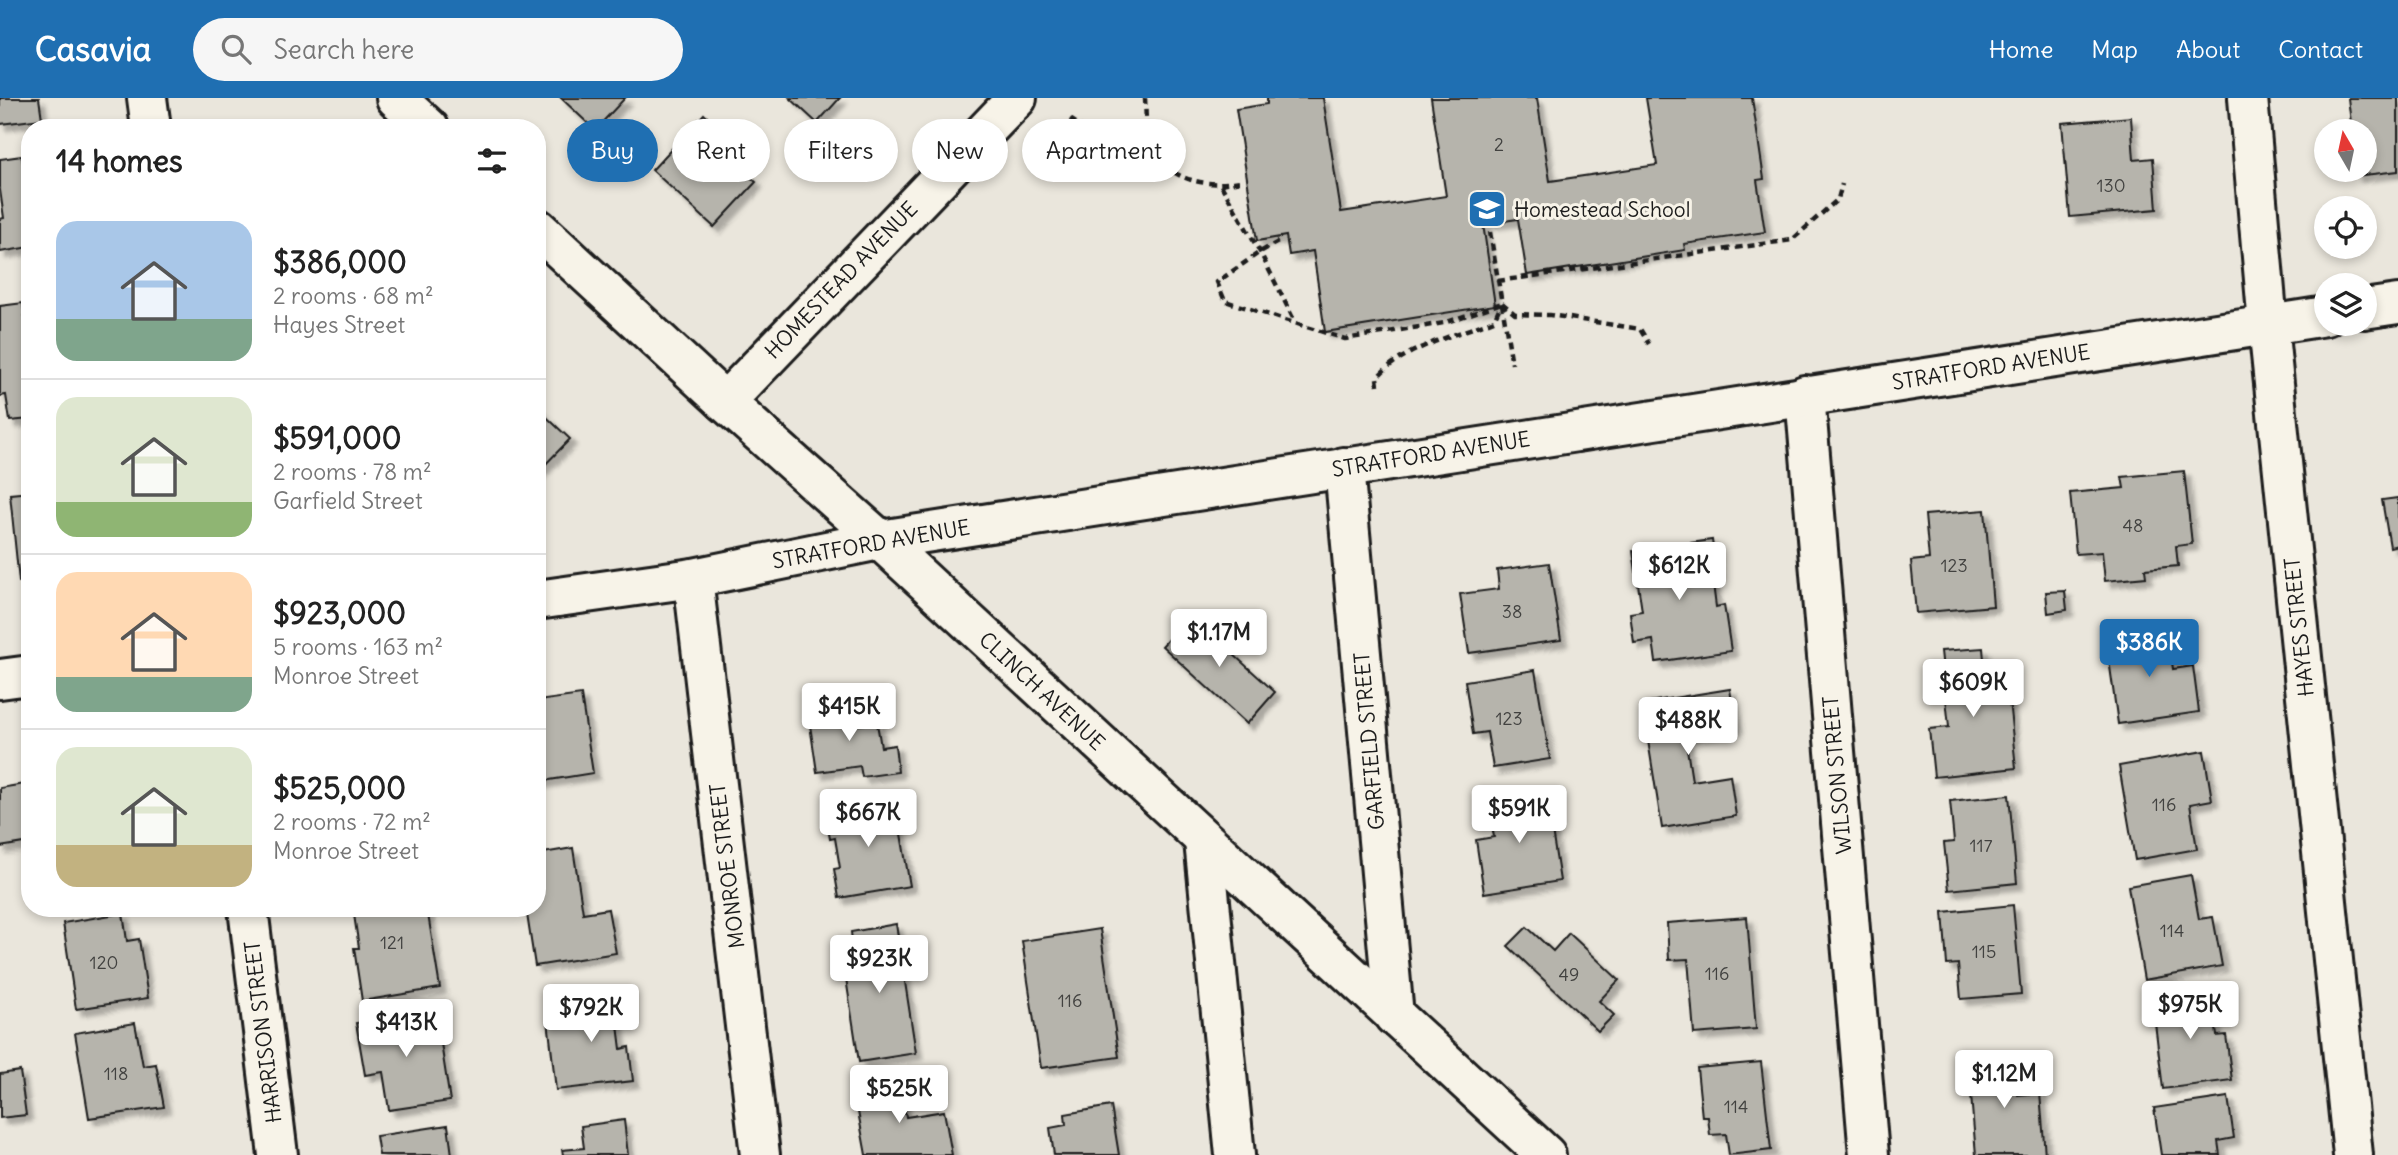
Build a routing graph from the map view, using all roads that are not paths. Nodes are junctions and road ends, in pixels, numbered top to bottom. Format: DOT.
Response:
graph roads {
  1 [pos="147,98"];
  2 [pos="1017,98"];
  3 [pos="2248,98"];
  4 [pos="150,119"];
  5 [pos="546,236"];
  6 [pos="2398,304"];
  7 [pos="2377,307"];
  8 [pos="2314,318"];
  9 [pos="2268,325"];
  10 [pos="1805,396"];
  11 [pos="724,402"];
  12 [pos="1344,467"];
  13 [pos="880,540"];
  14 [pos="693,578"];
  15 [pos="546,599"];
  16 [pos="21,676"];
  17 [pos="0,679"];
  18 [pos="1204,841"];
  19 [pos="249,917"];
  20 [pos="1394,1016"];
  21 [pos="278,1155"];
  22 [pos="760,1155"];
  23 [pos="1235,1155"];
  24 [pos="1546,1155"];
  25 [pos="1869,1155"];
  26 [pos="2353,1155"];
  1 -- 4 [label="street"];
  2 -- 11 [label="street, HOMESTEAD AVENUE"];
  3 -- 9 [label="street, HAYES STREET"];
  5 -- 11 [label="street, CLINCH AVENUE"];
  6 -- 7 [label="street"];
  8 -- 9 [label="street, STRATFORD AVENUE"];
  9 -- 10 [label="street, STRATFORD AVENUE"];
  9 -- 26 [label="street, HAYES STREET"];
  10 -- 12 [label="street, STRATFORD AVENUE"];
  10 -- 25 [label="street, WILSON STREET"];
  11 -- 13 [label="street, CLINCH AVENUE"];
  12 -- 13 [label="street, STRATFORD AVENUE"];
  12 -- 20 [label="street, GARFIELD STREET"];
  13 -- 14 [label="street, STRATFORD AVENUE"];
  13 -- 18 [label="street, CLINCH AVENUE"];
  14 -- 15 [label="street, STRATFORD AVENUE"];
  14 -- 22 [label="street, MONROE STREET"];
  16 -- 17 [label="street"];
  18 -- 20 [label="street, CLINCH AVENUE"];
  18 -- 23 [label="street"];
  19 -- 21 [label="street, HARRISON STREET"];
  20 -- 24 [label="street, CLINCH AVENUE"];
}
